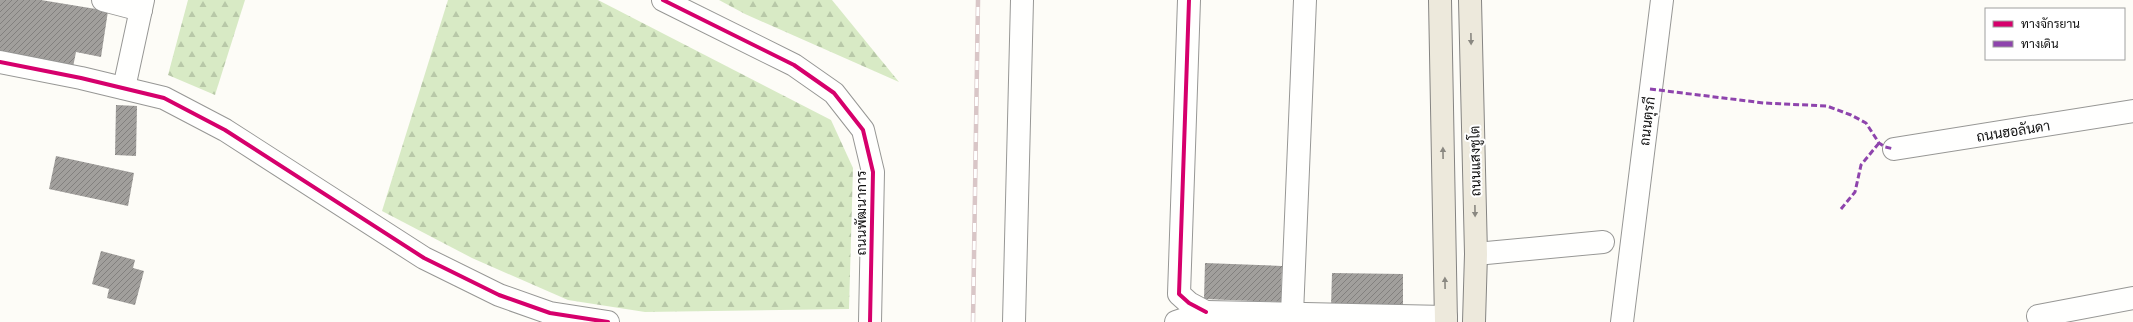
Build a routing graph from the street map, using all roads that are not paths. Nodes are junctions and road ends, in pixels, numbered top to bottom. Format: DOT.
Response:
graph roads {
  1 [pos="103,0"];
  2 [pos="663,0"];
  3 [pos="1022,0"];
  4 [pos="1189,0"];
  5 [pos="1305,0"];
  6 [pos="1440,0"];
  7 [pos="1470,0"];
  8 [pos="1662,0"];
  9 [pos="142,5"];
  10 [pos="0,62"];
  11 [pos="124,88"];
  12 [pos="2133,111"];
  13 [pos="1894,149"];
  14 [pos="1603,242"];
  15 [pos="1476,254"];
  16 [pos="2133,298"];
  17 [pos="1206,312"];
  18 [pos="1292,314"];
  19 [pos="2038,316"];
  20 [pos="1446,320"];
  21 [pos="608,322"];
  22 [pos="870,322"];
  23 [pos="1014,322"];
  24 [pos="1176,322"];
  25 [pos="1474,322"];
  26 [pos="1622,322"];
  1 -- 9 [label="street"];
  2 -- 22 [label="street, ถนนพัฒนาการ"];
  3 -- 23 [label="street"];
  4 -- 17 [label="street"];
  5 -- 18 [label="street"];
  20 -- 6 [label="main road, one-way"];
  7 -- 15 [label="main road, ถนนแสงชูโต, one-way"];
  8 -- 26 [label="street, ถนนตุรกี"];
  9 -- 11 [label="street"];
  10 -- 11 [label="street"];
  11 -- 21 [label="street"];
  12 -- 13 [label="street, ถนนฮอลันดา"];
  14 -- 15 [label="street"];
  15 -- 25 [label="main road, ถนนแสงชูโต"];
  16 -- 19 [label="street"];
  17 -- 18 [label="street"];
  17 -- 24 [label="street"];
  18 -- 20 [label="street"];
}
